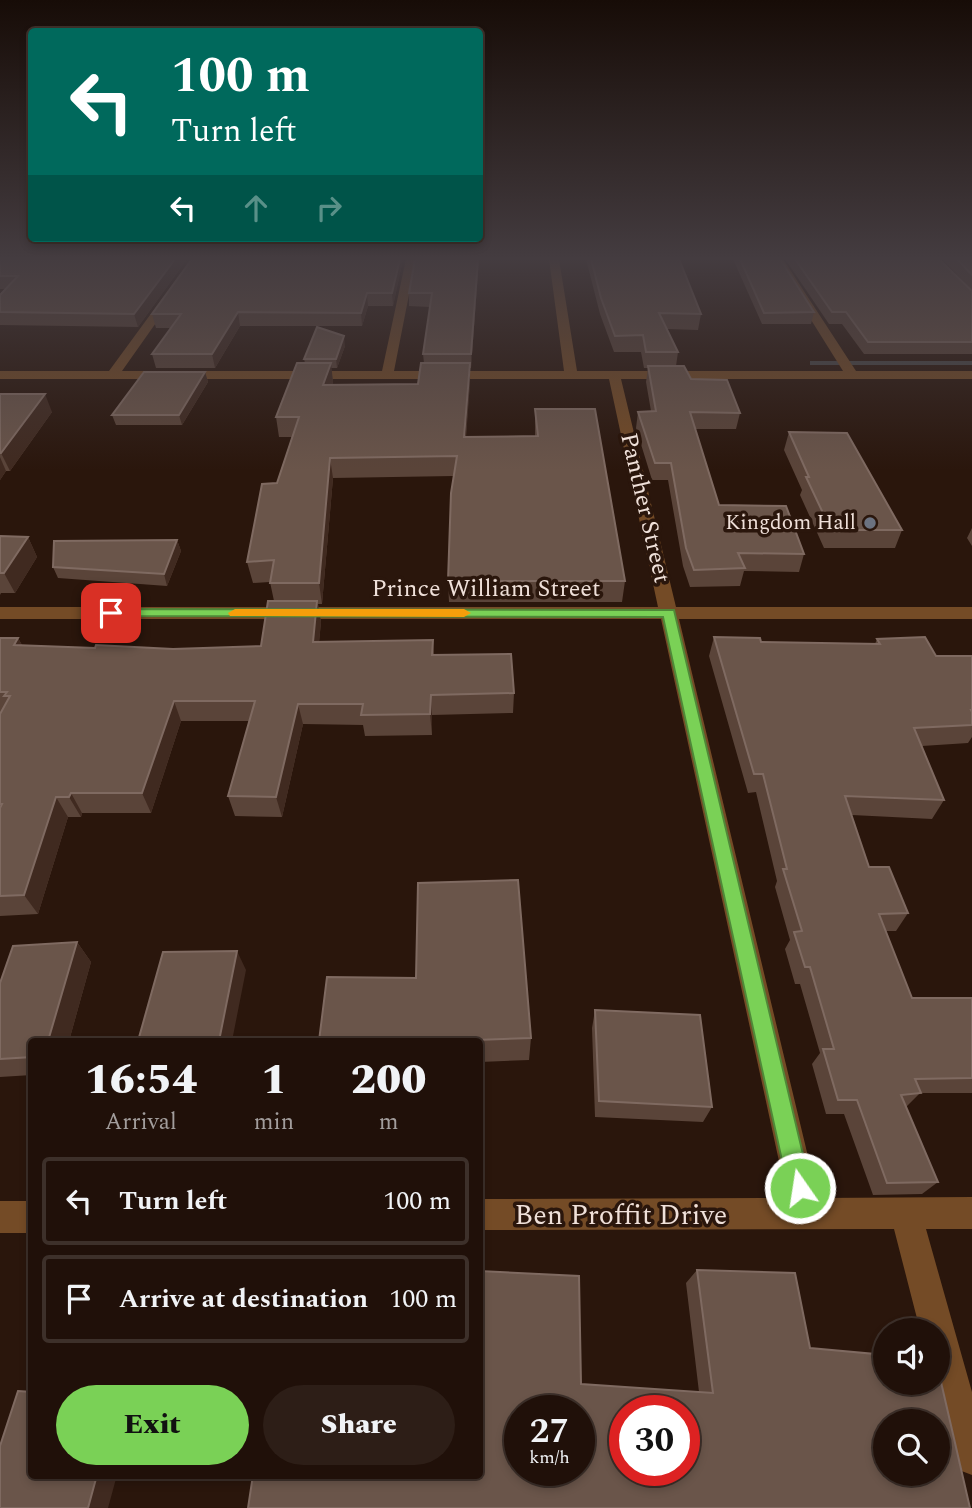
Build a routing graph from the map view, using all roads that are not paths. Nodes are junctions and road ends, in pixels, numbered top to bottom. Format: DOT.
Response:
graph roads {
  1 [pos="146,329"];
  2 [pos="396,329"];
  3 [pos="564,329"];
  4 [pos="823,329"];
  5 [pos="0,374"];
  6 [pos="113,375"];
  7 [pos="387,375"];
  8 [pos="571,375"];
  9 [pos="614,375"];
  10 [pos="852,375"];
  11 [pos="972,375"];
  12 [pos="0,613"];
  13 [pos="669,613"];
  14 [pos="972,613"];
  15 [pos="906,1213"];
  16 [pos="972,1213"];
  17 [pos="806,1214"];
  18 [pos="483,1215"];
  19 [pos="0,1217"];
  20 [pos="28,1217"];
  21 [pos="934,1318"];
  22 [pos="950,1375"];
  23 [pos="972,1457"];
  1 -- 6 [label="street"];
  2 -- 7 [label="street"];
  3 -- 8 [label="street"];
  4 -- 10 [label="street"];
  5 -- 6 [label="street"];
  6 -- 7 [label="street"];
  7 -- 8 [label="street"];
  8 -- 9 [label="street"];
  9 -- 10 [label="street"];
  9 -- 13 [label="street, Panther Street"];
  10 -- 11 [label="street"];
  12 -- 13 [label="street, Prince William Street"];
  13 -- 14 [label="street, Prince William Street"];
  13 -- 17 [label="street, Panther Street"];
  15 -- 16 [label="street, Ben Proffit Drive"];
  15 -- 17 [label="street, Ben Proffit Drive"];
  15 -- 21 [label="street"];
  17 -- 18 [label="street, Ben Proffit Drive"];
  19 -- 20 [label="street"];
  22 -- 23 [label="street"];
}
